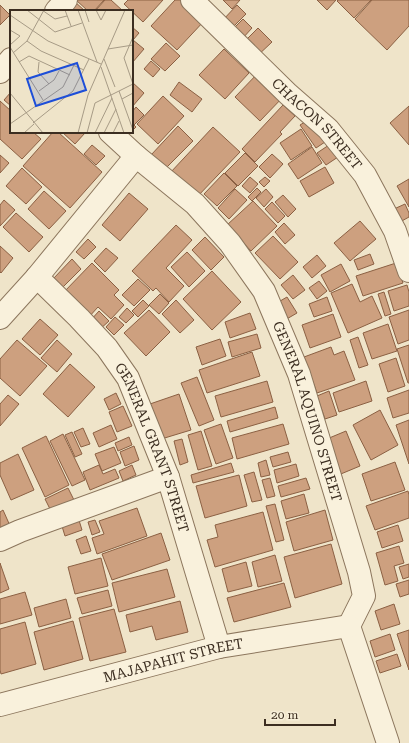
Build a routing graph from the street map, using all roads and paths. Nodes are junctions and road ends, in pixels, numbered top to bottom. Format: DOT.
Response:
graph roads {
  1 [pos="66,0"];
  2 [pos="192,0"];
  3 [pos="57,10"];
  4 [pos="10,60"];
  5 [pos="0,72"];
  6 [pos="111,133"];
  7 [pos="136,156"];
  8 [pos="409,271"];
  9 [pos="37,276"];
  10 [pos="0,318"];
  11 [pos="168,477"];
  12 [pos="0,540"];
  13 [pos="348,626"];
  14 [pos="219,647"];
  15 [pos="0,705"];
  16 [pos="388,743"];
  1 -- 3 [label="street"];
  2 -- 8 [label="street, CHACON STREET"];
  4 -- 5 [label="street"];
  6 -- 7 [label="street, GENERAL AQUINO STREET"];
  7 -- 9 [label="street"];
  7 -- 13 [label="street, GENERAL AQUINO STREET"];
  9 -- 10 [label="street"];
  9 -- 11 [label="street, GENERAL GRANT STREET"];
  11 -- 12 [label="street"];
  11 -- 14 [label="street, GENERAL GRANT STREET"];
  13 -- 14 [label="street, MAJAPAHIT STREET"];
  13 -- 16 [label="street"];
  14 -- 15 [label="street, MAJAPAHIT STREET"];
}
